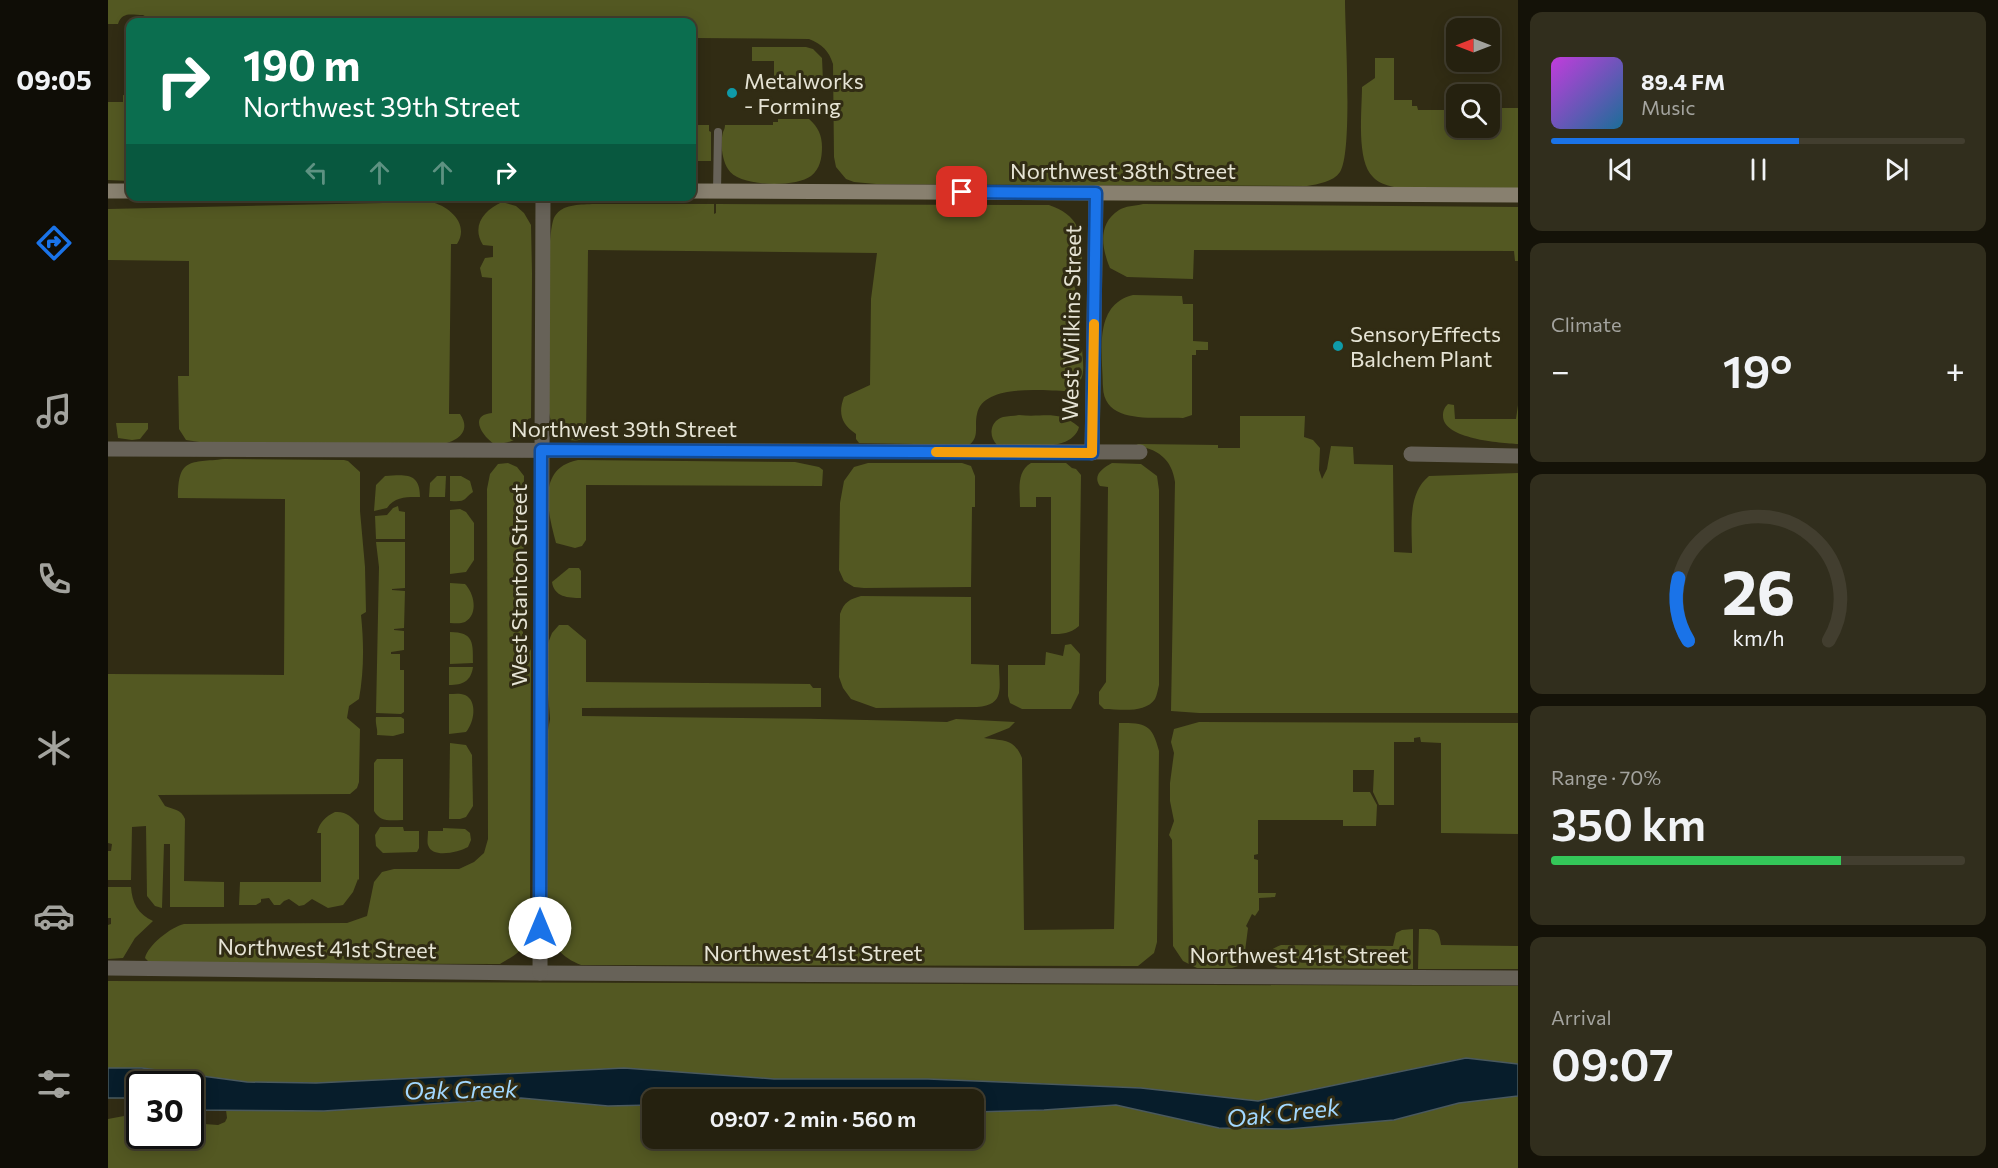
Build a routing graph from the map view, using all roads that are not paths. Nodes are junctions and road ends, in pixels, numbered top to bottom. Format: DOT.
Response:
graph roads {
  1 [pos="717,132"];
  2 [pos="108,191"];
  3 [pos="126,191"];
  4 [pos="696,191"];
  5 [pos="717,191"];
  6 [pos="1096,193"];
  7 [pos="1518,195"];
  8 [pos="543,201"];
  9 [pos="108,449"];
  10 [pos="541,450"];
  11 [pos="1140,452"];
  12 [pos="1092,453"];
  13 [pos="1411,454"];
  14 [pos="1518,456"];
  15 [pos="108,968"];
  16 [pos="540,973"];
  17 [pos="1518,978"];
  1 -- 5 [label="lane"];
  2 -- 3 [label="main road"];
  4 -- 5 [label="main road, Northwest 38th Street"];
  5 -- 6 [label="main road, Northwest 38th Street"];
  6 -- 7 [label="main road, Northwest 38th Street"];
  6 -- 12 [label="street, West Wilkins Street"];
  8 -- 10 [label="street, West Stanton Street"];
  9 -- 10 [label="street, Northwest 39th Street"];
  10 -- 12 [label="street, Northwest 39th Street"];
  10 -- 16 [label="street, West Stanton Street"];
  11 -- 12 [label="street, Northwest 39th Street"];
  13 -- 14 [label="street"];
  15 -- 16 [label="street, Northwest 41st Street"];
  16 -- 17 [label="street, Northwest 41st Street"];
}
